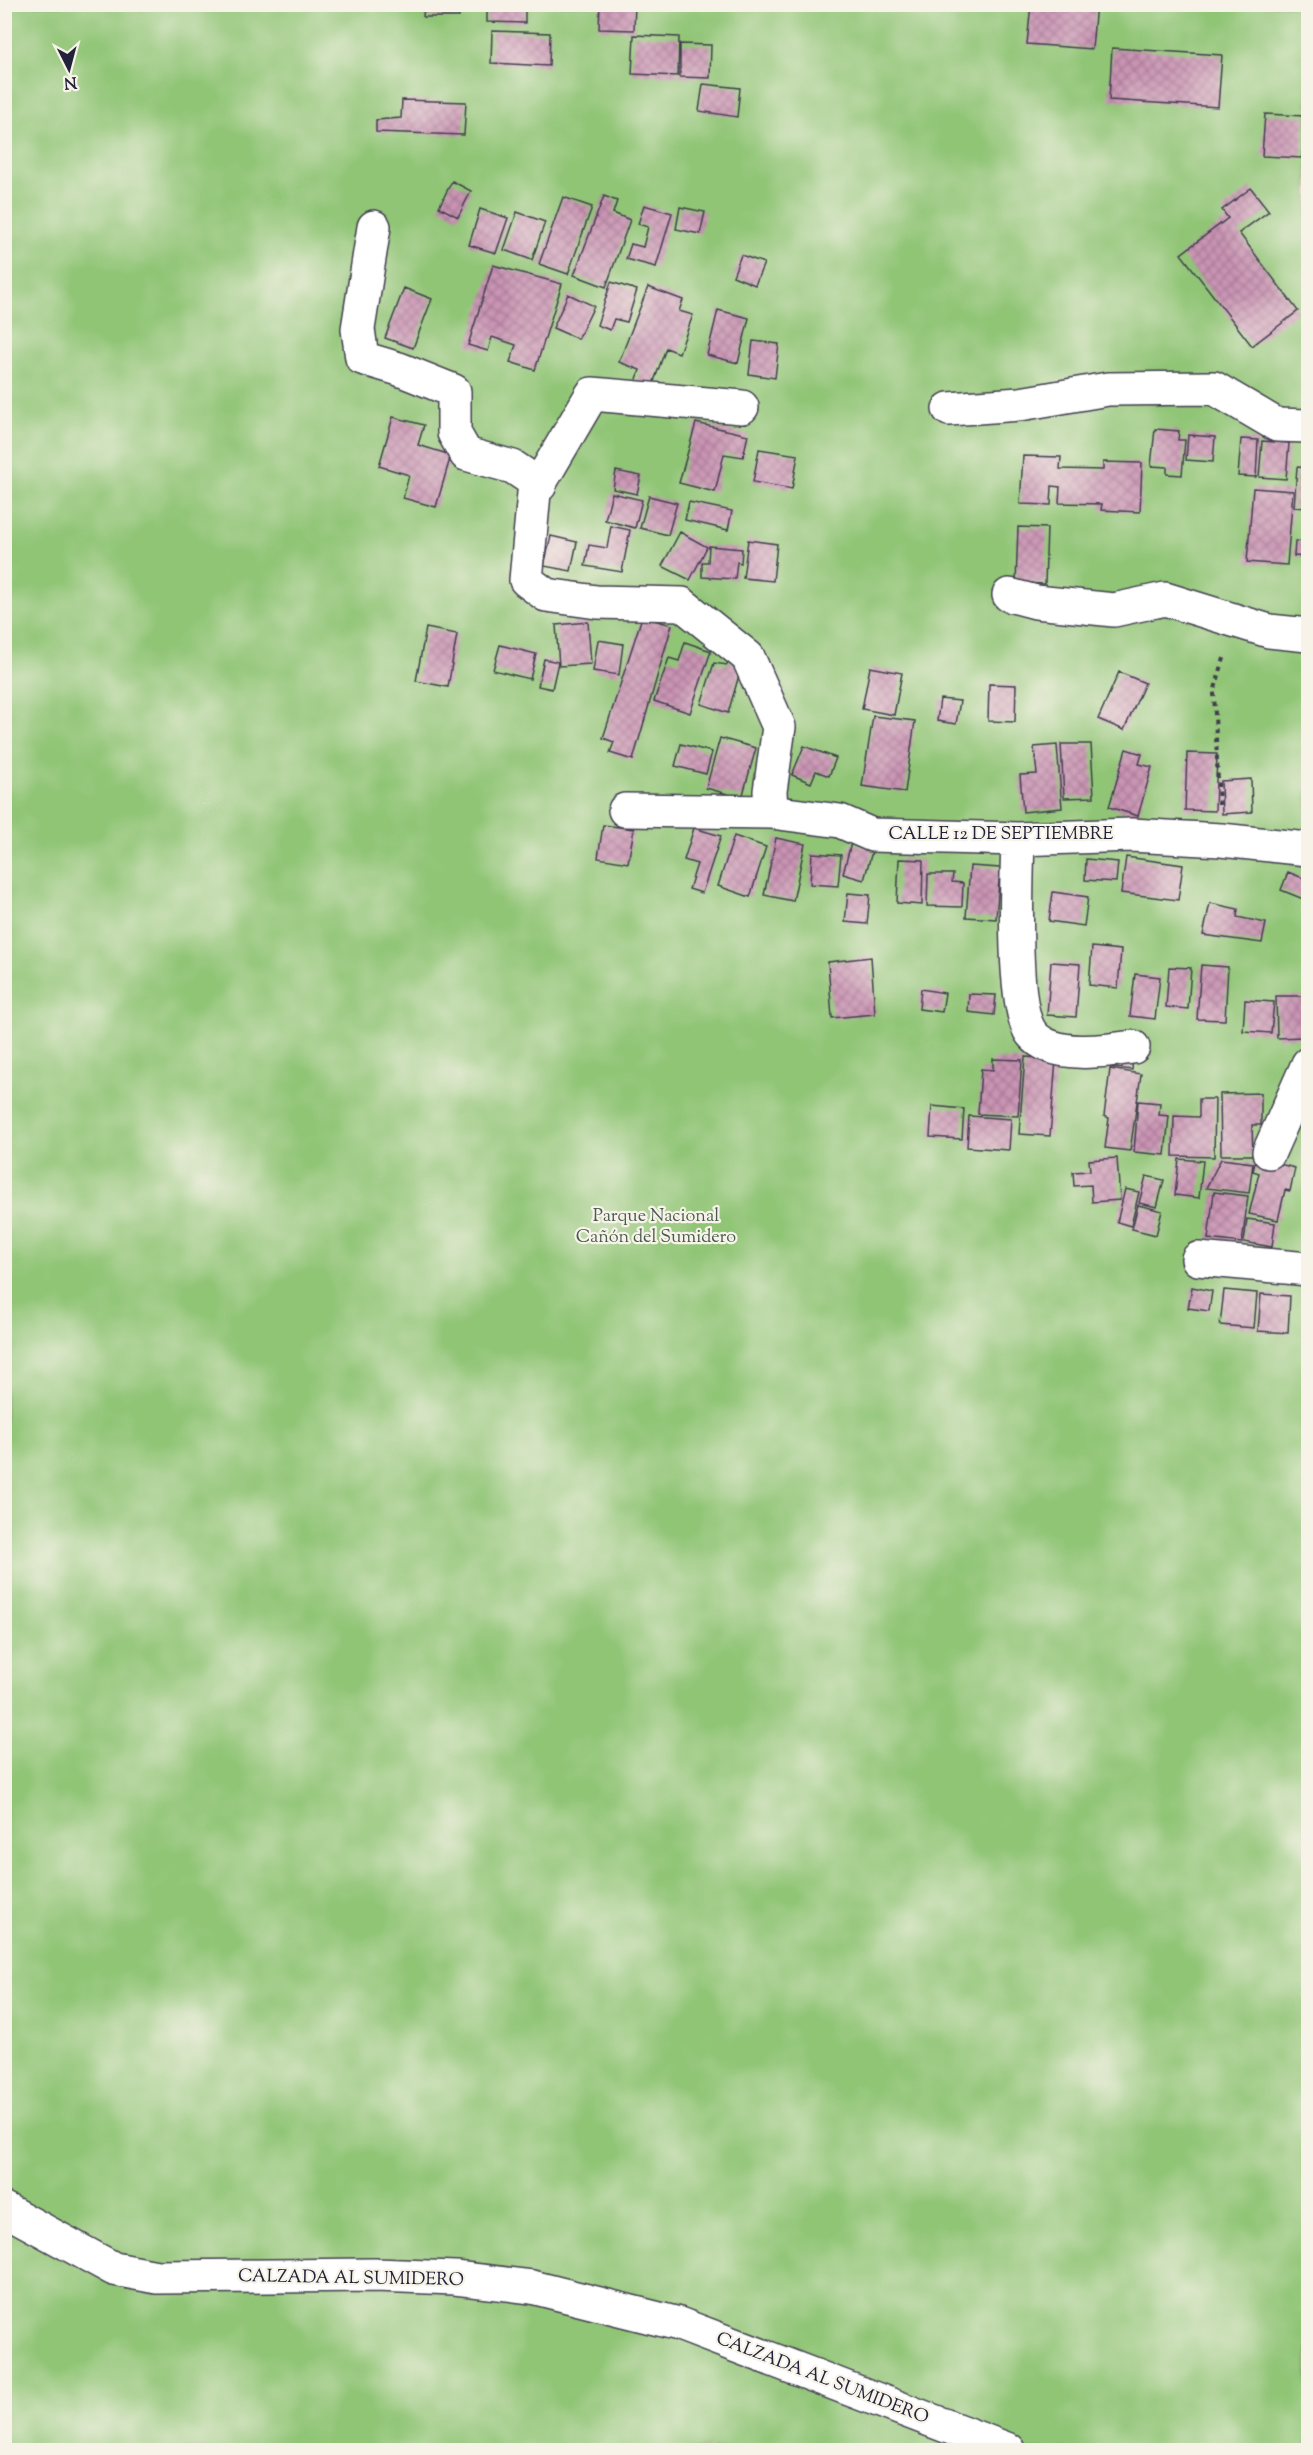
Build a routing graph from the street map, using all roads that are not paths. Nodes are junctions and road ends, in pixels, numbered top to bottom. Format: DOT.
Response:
graph roads {
  1 [pos="374,227"];
  2 [pos="742,407"];
  3 [pos="949,409"];
  4 [pos="1293,425"];
  5 [pos="540,485"];
  6 [pos="1009,595"];
  7 [pos="1308,635"];
  8 [pos="625,810"];
  9 [pos="771,812"];
  10 [pos="1018,839"];
  11 [pos="1308,849"];
  12 [pos="1133,1047"];
  13 [pos="1308,1064"];
  14 [pos="1269,1152"];
  15 [pos="1198,1259"];
  16 [pos="1308,1269"];
  17 [pos="4,2209"];
  18 [pos="1009,2451"];
  1 -- 5 [label="street"];
  2 -- 5 [label="street"];
  3 -- 4 [label="street"];
  5 -- 9 [label="street"];
  6 -- 7 [label="street"];
  8 -- 9 [label="street, CALLE 12 DE SEPTIEMBRE"];
  9 -- 10 [label="street, CALLE 12 DE SEPTIEMBRE"];
  10 -- 11 [label="street, CALLE 12 DE SEPTIEMBRE"];
  10 -- 12 [label="street"];
  13 -- 14 [label="street"];
  15 -- 16 [label="street"];
  17 -- 18 [label="street, CALZADA AL SUMIDERO"];
}
